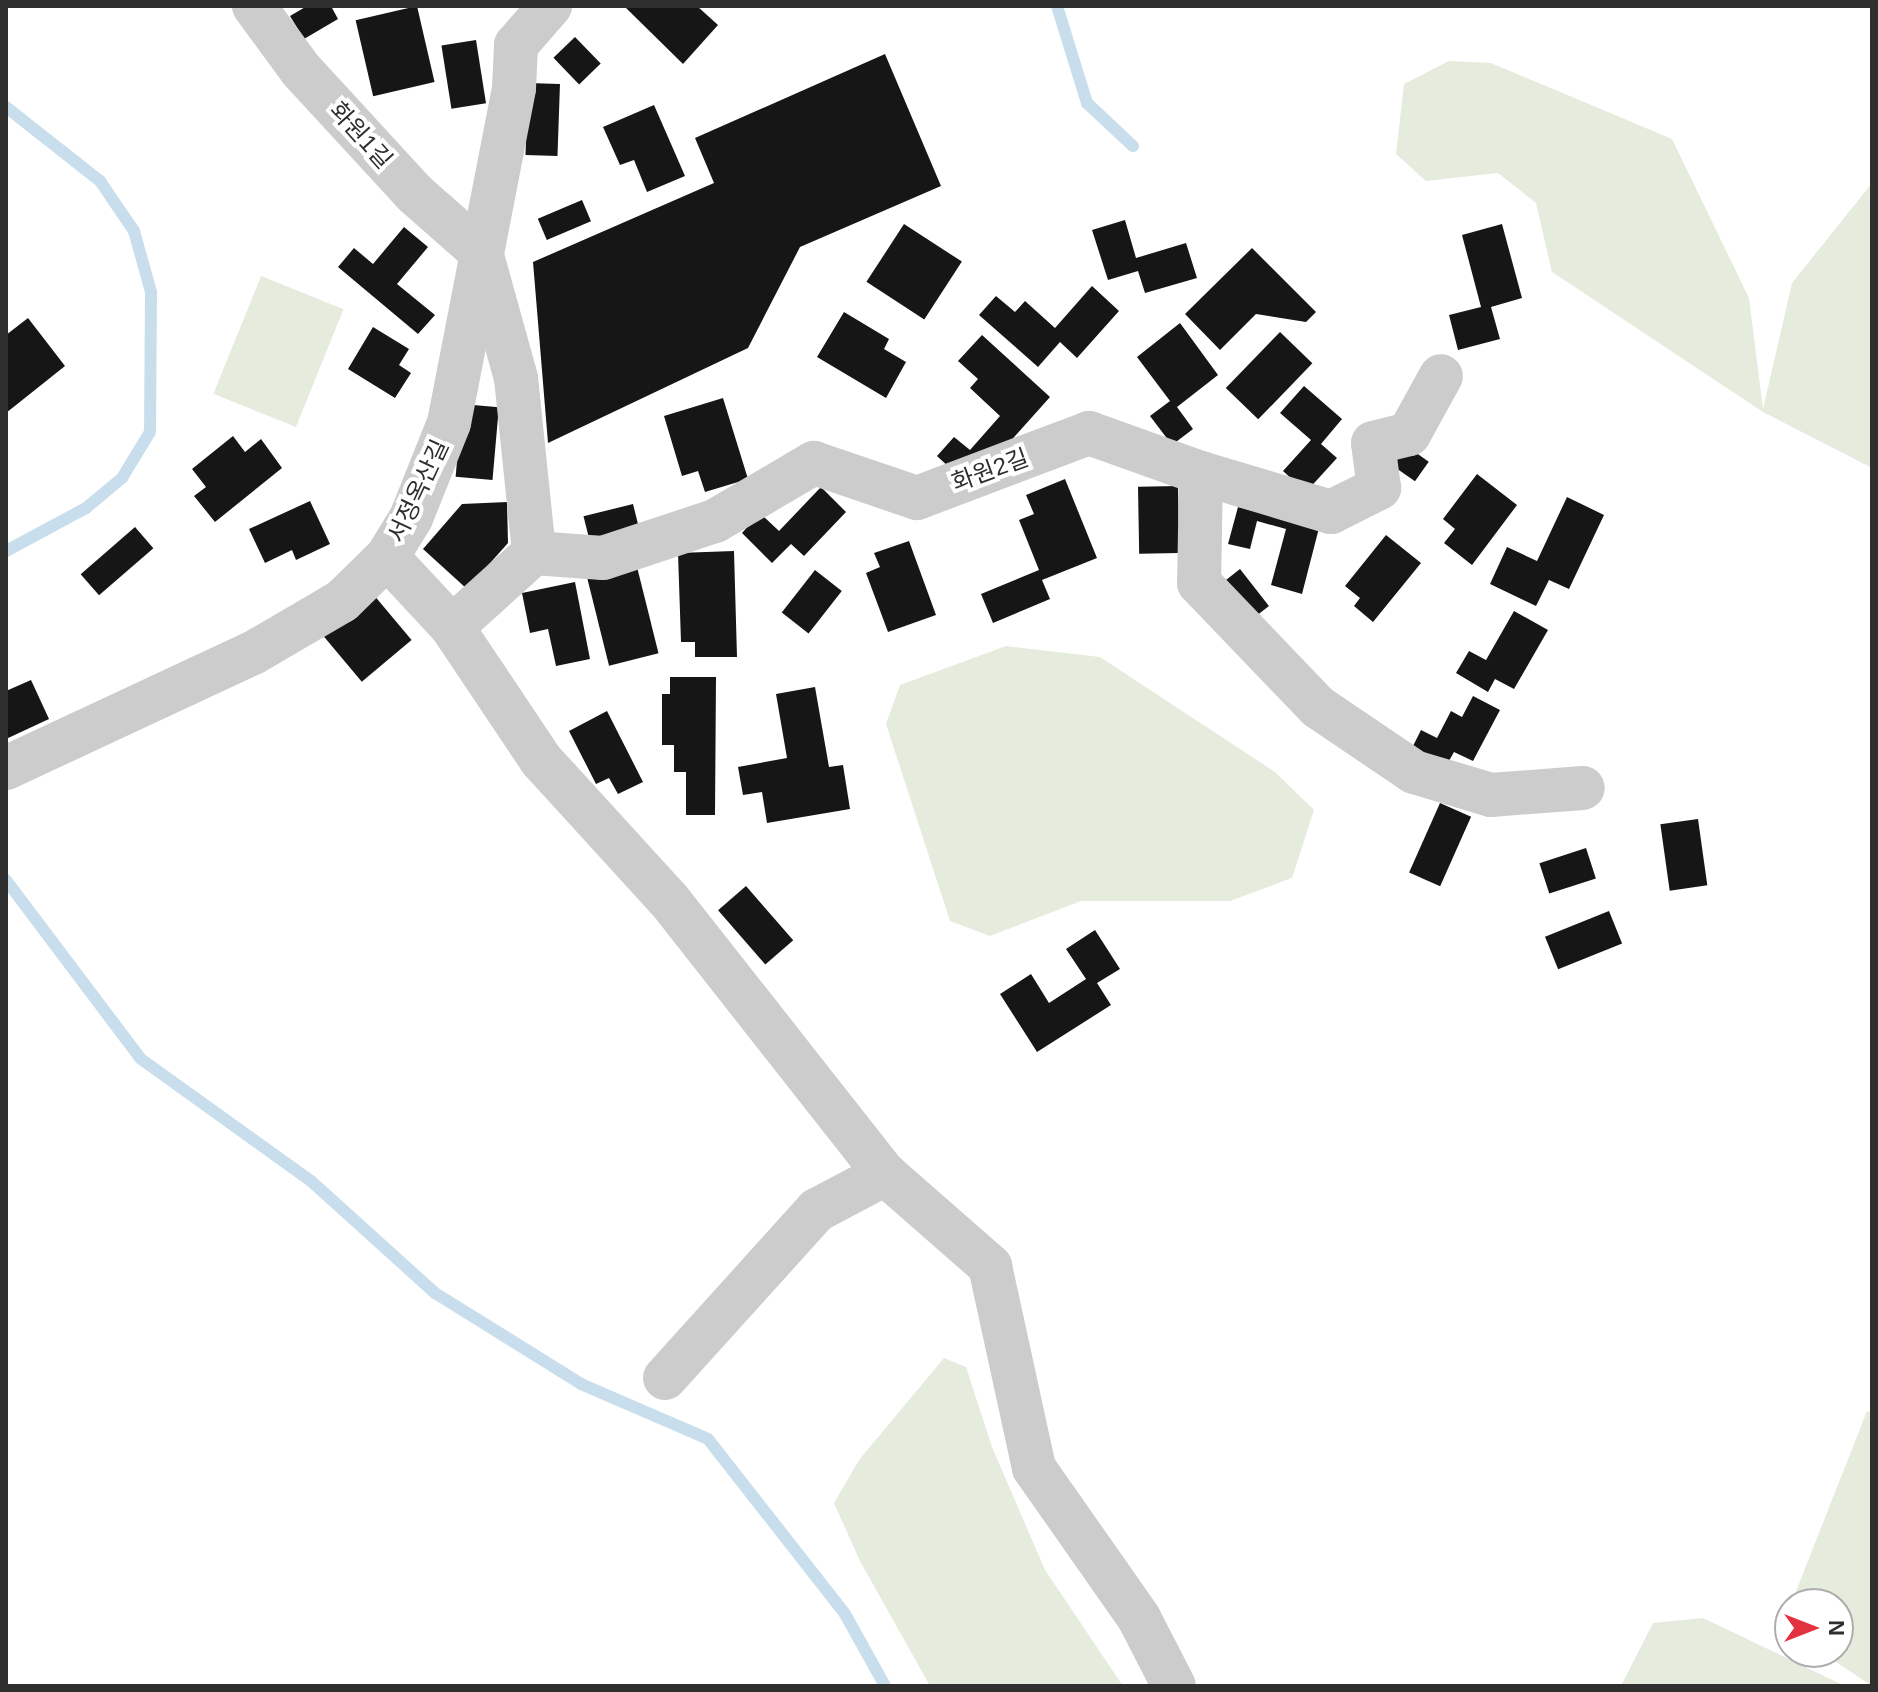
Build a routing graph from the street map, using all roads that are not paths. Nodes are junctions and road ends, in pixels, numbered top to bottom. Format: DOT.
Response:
graph roads {
  1 [pos="254,6"];
  2 [pos="550,6"];
  3 [pos="481,252"];
  4 [pos="1441,376"];
  5 [pos="1201,473"];
  6 [pos="534,553"];
  7 [pos="387,557"];
  8 [pos="452,627"];
  9 [pos="6,768"];
  10 [pos="1583,788"];
  11 [pos="885,1174"];
  12 [pos="665,1378"];
  13 [pos="1174,1686"];
  1 -- 3 [label="lane, 화원1길"];
  2 -- 3 [label="lane, 서정옥산길"];
  3 -- 6 [label="lane"];
  3 -- 7 [label="lane, 서정옥산길"];
  4 -- 5 [label="lane, 화원2길"];
  5 -- 6 [label="lane, 화원2길"];
  5 -- 10 [label="lane"];
  6 -- 8 [label="lane"];
  7 -- 8 [label="lane"];
  7 -- 9 [label="lane, 서정옥산길"];
  8 -- 11 [label="lane"];
  11 -- 12 [label="lane"];
  11 -- 13 [label="lane"];
}
